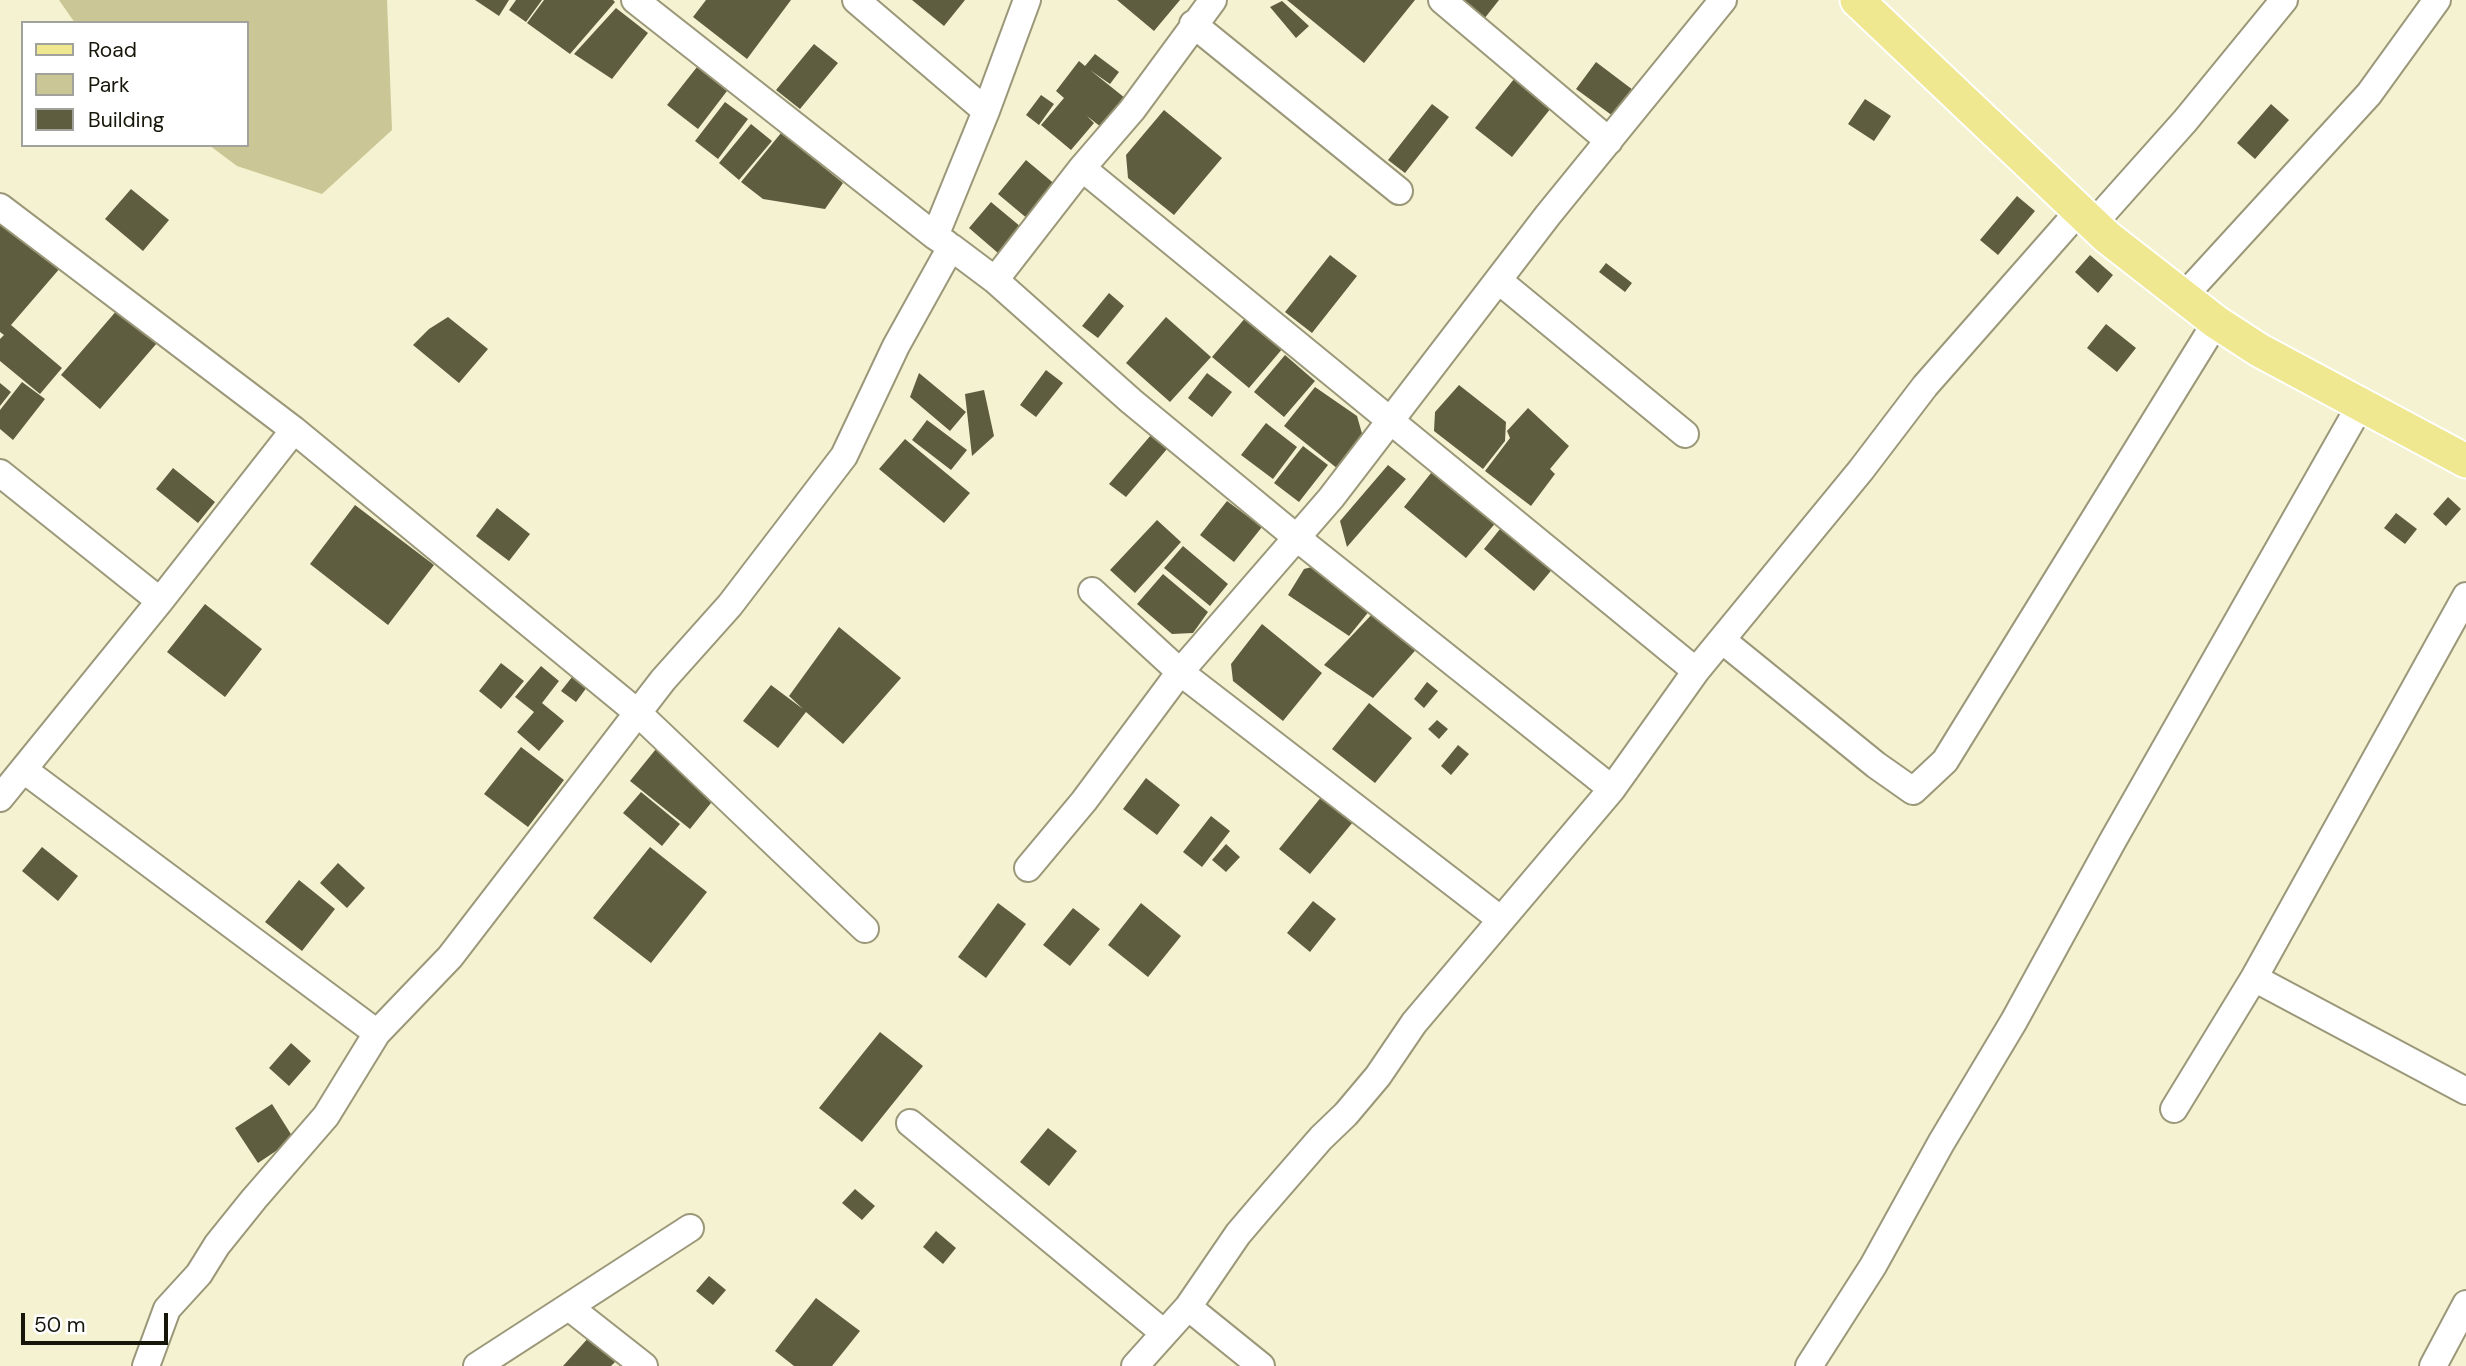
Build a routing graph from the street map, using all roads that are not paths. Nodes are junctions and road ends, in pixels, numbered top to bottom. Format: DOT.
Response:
graph roads {
  1 [pos="635,0"];
  2 [pos="856,0"];
  3 [pos="1027,0"];
  4 [pos="1213,0"];
  5 [pos="1442,0"];
  6 [pos="1723,0"];
  7 [pos="2284,0"];
  8 [pos="2437,0"];
  9 [pos="1863,3"];
  10 [pos="1193,24"];
  11 [pos="986,111"];
  12 [pos="1609,141"];
  13 [pos="1083,168"];
  14 [pos="1399,191"];
  15 [pos="0,207"];
  16 [pos="2086,217"];
  17 [pos="943,242"];
  18 [pos="995,280"];
  19 [pos="1498,280"];
  20 [pos="2184,296"];
  21 [pos="2216,322"];
  22 [pos="2361,404"];
  23 [pos="1391,421"];
  24 [pos="294,430"];
  25 [pos="1685,434"];
  26 [pos="2466,461"];
  27 [pos="0,473"];
  28 [pos="1297,538"];
  29 [pos="1092,591"];
  30 [pos="2466,596"];
  31 [pos="160,601"];
  32 [pos="1722,640"];
  33 [pos="1180,671"];
  34 [pos="1696,671"];
  35 [pos="638,713"];
  36 [pos="24,770"];
  37 [pos="1612,789"];
  38 [pos="0,798"];
  39 [pos="1028,868"];
  40 [pos="1500,919"];
  41 [pos="865,929"];
  42 [pos="2254,978"];
  43 [pos="377,1033"];
  44 [pos="2466,1091"];
  45 [pos="2174,1109"];
  46 [pos="910,1122"];
  47 [pos="690,1228"];
  48 [pos="2466,1304"];
  49 [pos="569,1307"];
  50 [pos="1188,1307"];
  51 [pos="1164,1333"];
  52 [pos="146,1366"];
  53 [pos="477,1366"];
  54 [pos="644,1366"];
  55 [pos="1135,1366"];
  56 [pos="1261,1366"];
  57 [pos="1809,1366"];
  58 [pos="2433,1366"];
  1 -- 17 [label="street"];
  2 -- 11 [label="street"];
  3 -- 11 [label="street"];
  4 -- 10 [label="street"];
  5 -- 12 [label="street"];
  6 -- 12 [label="street"];
  7 -- 16 [label="street"];
  8 -- 20 [label="street"];
  9 -- 16 [label="main road"];
  10 -- 13 [label="street"];
  10 -- 14 [label="street"];
  11 -- 17 [label="street"];
  12 -- 19 [label="street"];
  13 -- 18 [label="street"];
  13 -- 23 [label="street"];
  15 -- 24 [label="street"];
  16 -- 20 [label="main road"];
  16 -- 32 [label="street"];
  17 -- 18 [label="street"];
  17 -- 35 [label="street"];
  18 -- 28 [label="street"];
  19 -- 23 [label="street"];
  19 -- 25 [label="street"];
  20 -- 21 [label="main road"];
  21 -- 22 [label="main road"];
  21 -- 32 [label="street"];
  22 -- 26 [label="main road"];
  22 -- 57 [label="street"];
  23 -- 28 [label="street"];
  23 -- 34 [label="street"];
  24 -- 31 [label="street"];
  24 -- 35 [label="street"];
  27 -- 31 [label="street"];
  28 -- 33 [label="street"];
  28 -- 37 [label="street"];
  29 -- 33 [label="street"];
  30 -- 42 [label="street"];
  31 -- 36 [label="street"];
  32 -- 34 [label="street"];
  33 -- 39 [label="street"];
  33 -- 40 [label="street"];
  34 -- 37 [label="street"];
  35 -- 41 [label="street"];
  35 -- 43 [label="street"];
  36 -- 38 [label="street"];
  36 -- 43 [label="street"];
  37 -- 40 [label="street"];
  40 -- 50 [label="street"];
  42 -- 44 [label="street"];
  42 -- 45 [label="street"];
  43 -- 52 [label="street"];
  46 -- 51 [label="street"];
  47 -- 49 [label="street"];
  48 -- 58 [label="street"];
  49 -- 53 [label="street"];
  49 -- 54 [label="street"];
  50 -- 51 [label="street"];
  50 -- 56 [label="street"];
  51 -- 55 [label="street"];
}
